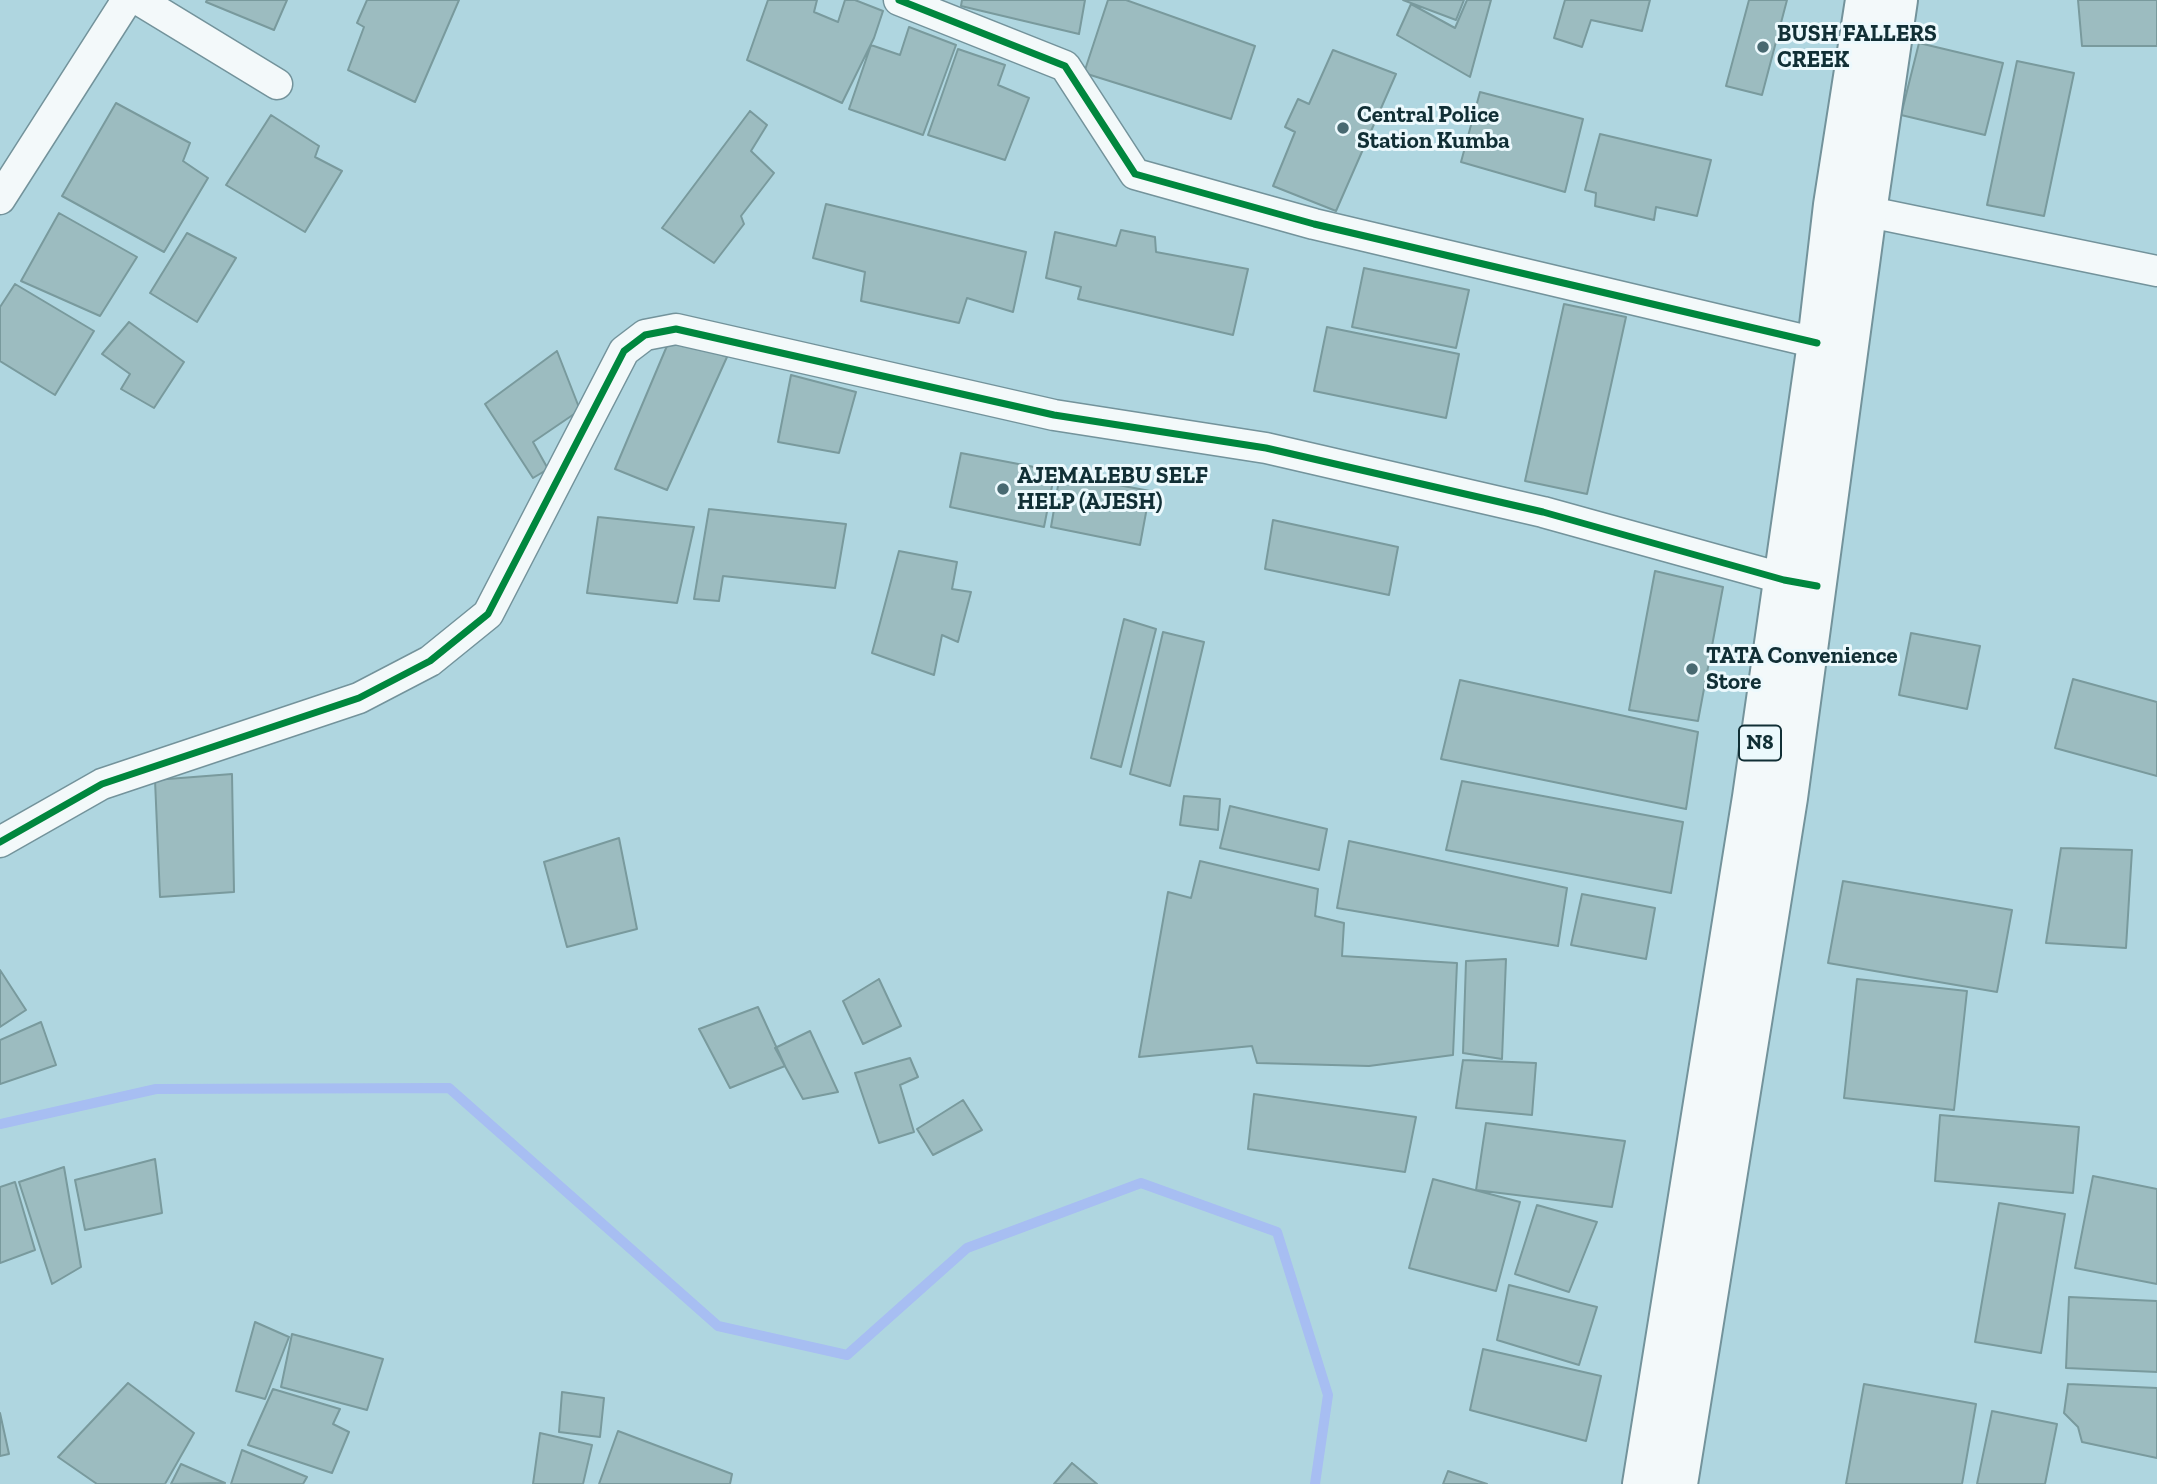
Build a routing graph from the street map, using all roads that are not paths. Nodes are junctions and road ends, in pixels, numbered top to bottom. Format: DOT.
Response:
graph roads {
  1 [pos="127,0"];
  2 [pos="139,0"];
  3 [pos="899,0"];
  4 [pos="1865,0"];
  5 [pos="1898,0"];
  6 [pos="277,84"];
  7 [pos="0,199"];
  8 [pos="1850,208"];
  9 [pos="2157,271"];
  10 [pos="1817,343"];
  11 [pos="1800,583"];
  12 [pos="0,842"];
  13 [pos="1642,1484"];
  14 [pos="1678,1484"];
  1 -- 7 [label="street"];
  2 -- 6 [label="street"];
  3 -- 10 [label="street"];
  4 -- 8 [label="highway, N8"];
  5 -- 8 [label="highway, N8"];
  8 -- 9 [label="street"];
  8 -- 10 [label="highway, N8"];
  8 -- 11 [label="highway, N8"];
  10 -- 11 [label="highway, N8"];
  11 -- 12 [label="street"];
  11 -- 13 [label="highway, N8"];
  11 -- 14 [label="highway, N8"];
}
